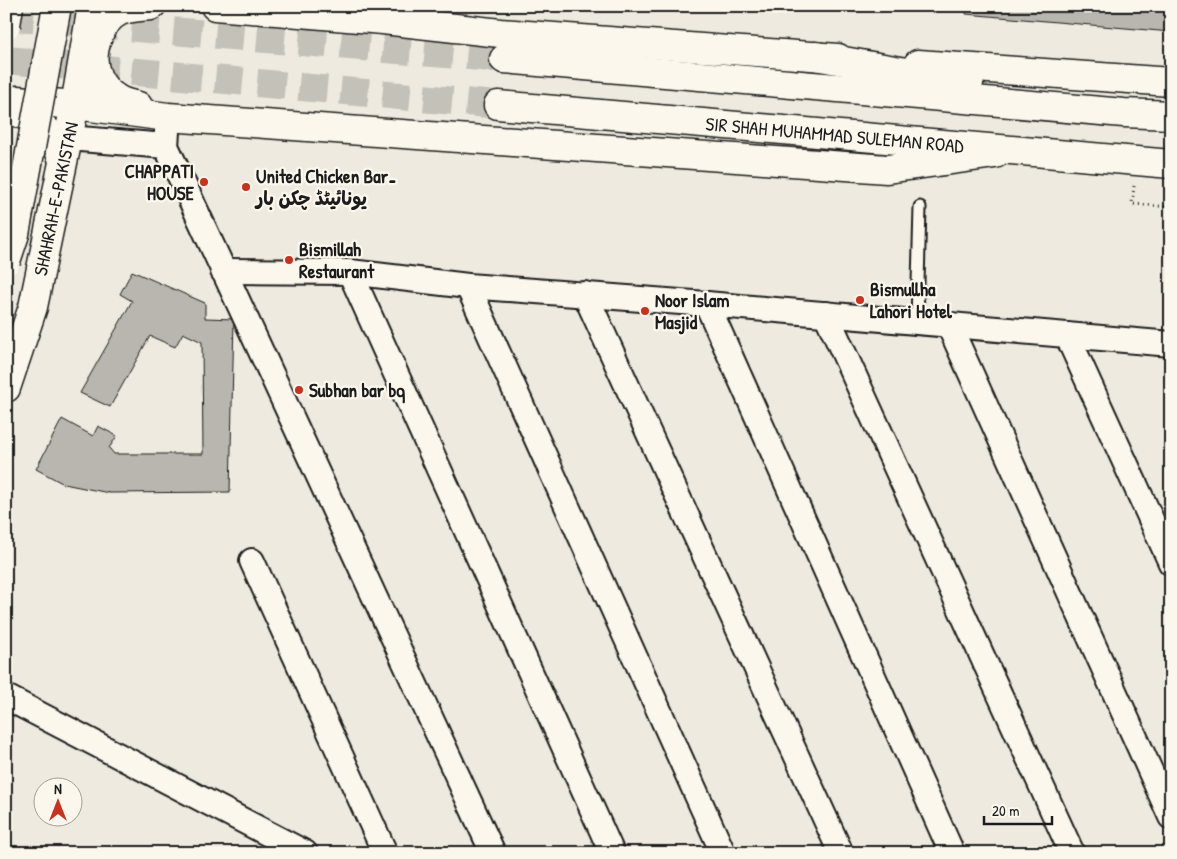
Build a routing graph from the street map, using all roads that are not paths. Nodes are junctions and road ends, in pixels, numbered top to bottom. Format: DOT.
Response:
graph roads {
  1 [pos="9,6"];
  2 [pos="57,6"];
  3 [pos="92,6"];
  4 [pos="151,6"];
  5 [pos="215,6"];
  6 [pos="6,25"];
  7 [pos="815,56"];
  8 [pos="504,59"];
  9 [pos="1171,82"];
  10 [pos="6,100"];
  11 [pos="75,105"];
  12 [pos="498,105"];
  13 [pos="6,108"];
  14 [pos="1124,113"];
  15 [pos="1171,116"];
  16 [pos="168,117"];
  17 [pos="166,146"];
  18 [pos="65,149"];
  19 [pos="1022,150"];
  20 [pos="1171,164"];
  21 [pos="920,207"];
  22 [pos="6,261"];
  23 [pos="223,271"];
  24 [pos="350,272"];
  25 [pos="468,286"];
  26 [pos="585,294"];
  27 [pos="707,304"];
  28 [pos="826,314"];
  29 [pos="917,322"];
  30 [pos="949,325"];
  31 [pos="1067,335"];
  32 [pos="1171,344"];
  33 [pos="6,388"];
  34 [pos="252,561"];
  35 [pos="1171,563"];
  36 [pos="6,697"];
  37 [pos="1171,817"];
  38 [pos="305,853"];
  39 [pos="386,853"];
  40 [pos="493,853"];
  41 [pos="612,853"];
  42 [pos="723,853"];
  43 [pos="841,853"];
  44 [pos="952,853"];
  45 [pos="1072,853"];
  1 -- 6 [label="main road, bridge"];
  2 -- 22 [label="main road, bridge"];
  3 -- 11 [label="main road, SHAHRAH-E-PAKISTAN"];
  4 -- 16 [label="main road"];
  5 -- 7 [label="main road"];
  7 -- 9 [label="main road"];
  7 -- 14 [label="main road"];
  8 -- 14 [label="main road"];
  10 -- 11 [label="main road"];
  11 -- 16 [label="main road"];
  11 -- 18 [label="main road, SHAHRAH-E-PAKISTAN"];
  12 -- 19 [label="main road, SIR SHAH MUHAMMAD SULEMAN ROAD"];
  13 -- 18 [label="main road"];
  14 -- 15 [label="main road"];
  16 -- 17 [label="street"];
  16 -- 19 [label="main road"];
  17 -- 18 [label="street"];
  17 -- 23 [label="street"];
  18 -- 33 [label="main road, SHAHRAH-E-PAKISTAN"];
  19 -- 20 [label="main road, SIR SHAH MUHAMMAD SULEMAN ROAD"];
  21 -- 29 [label="lane"];
  23 -- 24 [label="street"];
  23 -- 40 [label="street"];
  24 -- 25 [label="street"];
  24 -- 41 [label="street"];
  25 -- 26 [label="street"];
  25 -- 42 [label="street"];
  26 -- 27 [label="street"];
  26 -- 43 [label="street"];
  27 -- 28 [label="street"];
  27 -- 44 [label="street"];
  28 -- 29 [label="street"];
  28 -- 45 [label="street"];
  29 -- 30 [label="street"];
  30 -- 31 [label="street"];
  30 -- 37 [label="street"];
  31 -- 32 [label="street"];
  31 -- 35 [label="street"];
  34 -- 39 [label="street"];
  36 -- 38 [label="street"];
}
